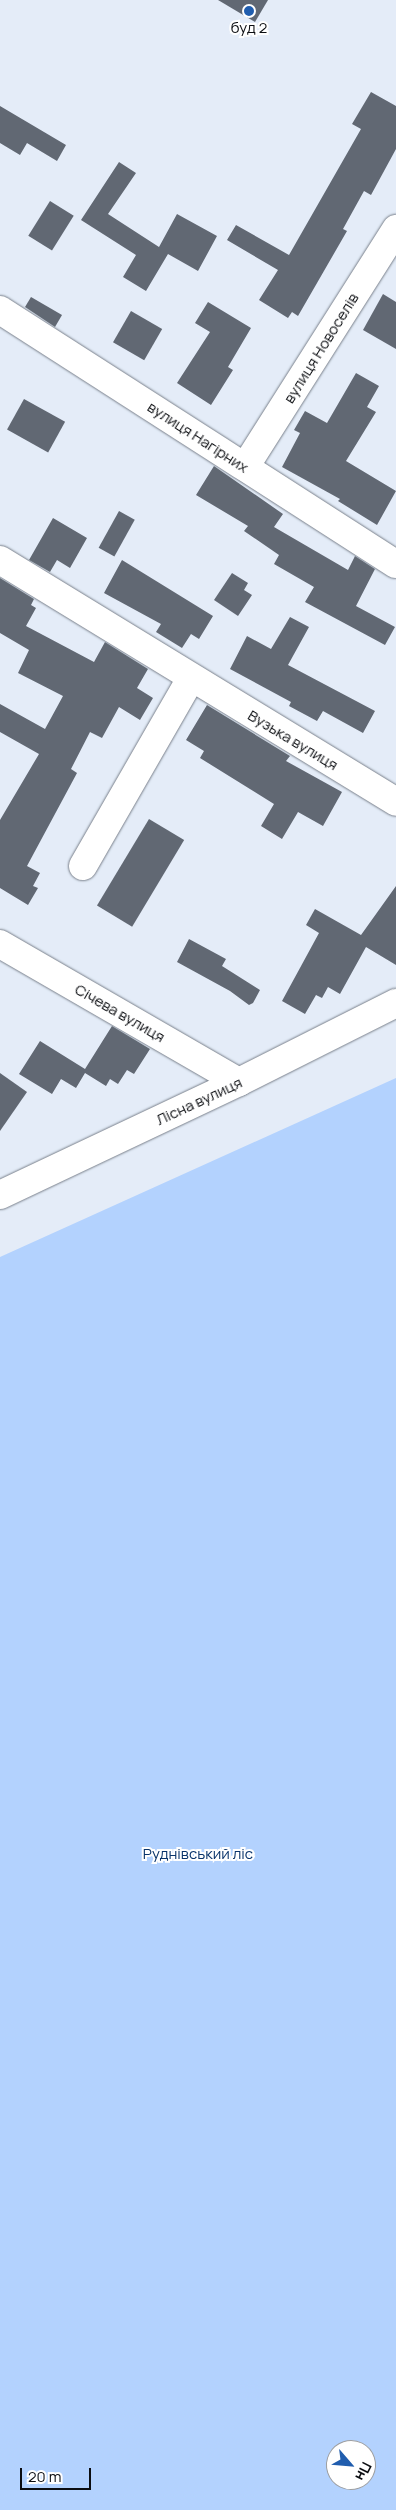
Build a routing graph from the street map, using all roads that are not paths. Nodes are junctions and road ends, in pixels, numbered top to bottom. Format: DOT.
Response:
graph roads {
  1 [pos="396,229"];
  2 [pos="386,269"];
  3 [pos="0,310"];
  4 [pos="245,467"];
  5 [pos="0,560"];
  6 [pos="396,564"];
  7 [pos="191,678"];
  8 [pos="396,802"];
  9 [pos="83,866"];
  10 [pos="0,944"];
  11 [pos="396,1003"];
  12 [pos="239,1082"];
  13 [pos="0,1195"];
  1 -- 2 [label="street, вулиця Новоселів"];
  2 -- 4 [label="street, вулиця Новоселів"];
  3 -- 4 [label="street, вулиця Нагірних"];
  4 -- 6 [label="street, вулиця Нагірних"];
  5 -- 7 [label="street, Вузька вулиця"];
  7 -- 8 [label="street, Вузька вулиця"];
  7 -- 9 [label="street"];
  10 -- 12 [label="street, Січева вулиця"];
  11 -- 12 [label="street, Лісна вулиця"];
  12 -- 13 [label="street, Лісна вулиця"];
}
